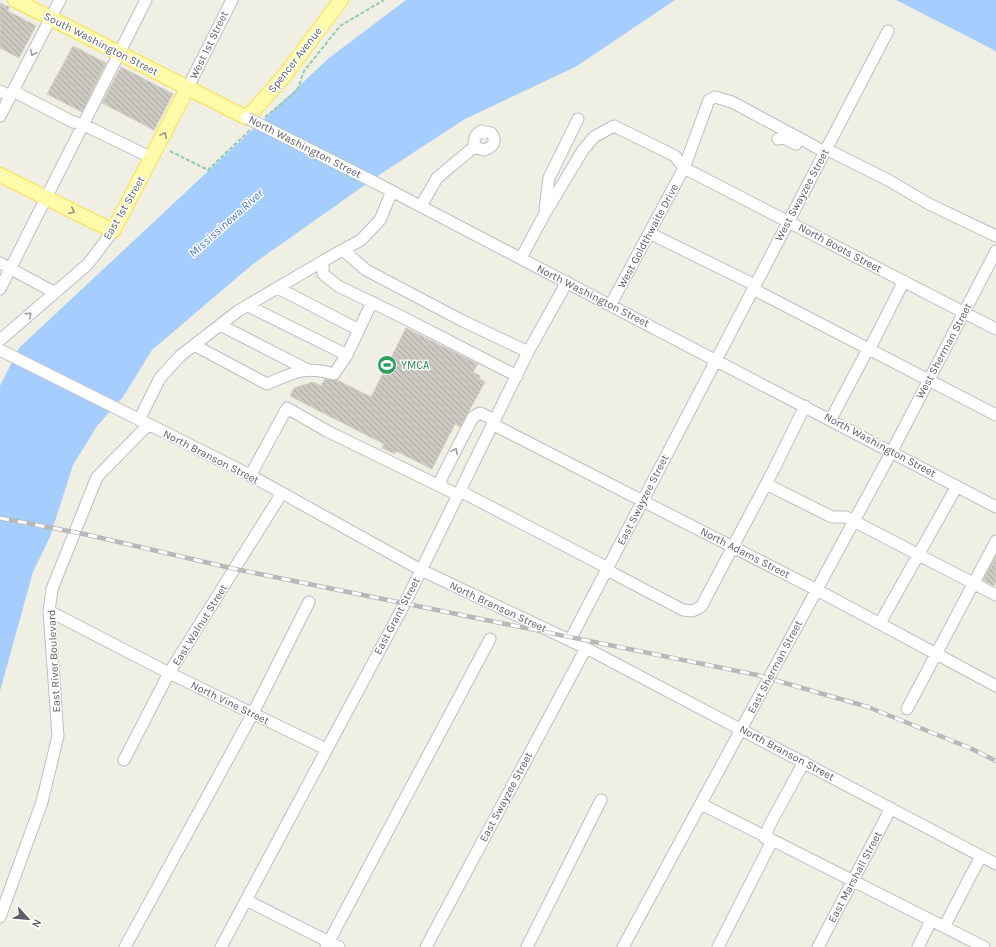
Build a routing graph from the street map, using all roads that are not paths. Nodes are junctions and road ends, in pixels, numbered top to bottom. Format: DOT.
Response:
graph roads {
  1 [pos="15,0"];
  2 [pos="60,0"];
  3 [pos="146,0"];
  4 [pos="232,0"];
  5 [pos="341,0"];
  6 [pos="51,18"];
  7 [pos="888,30"];
  8 [pos="119,54"];
  9 [pos="187,89"];
  10 [pos="0,91"];
  11 [pos="12,94"];
  12 [pos="0,116"];
  13 [pos="247,118"];
  14 [pos="578,119"];
  15 [pos="84,125"];
  16 [pos="778,139"];
  17 [pos="474,147"];
  18 [pos="824,153"];
  19 [pos="152,158"];
  20 [pos="684,168"];
  21 [pos="0,175"];
  22 [pos="387,188"];
  23 [pos="47,198"];
  24 [pos="421,206"];
  25 [pos="544,215"];
  26 [pos="788,221"];
  27 [pos="113,231"];
  28 [pos="649,233"];
  29 [pos="996,236"];
  30 [pos="343,250"];
  31 [pos="996,251"];
  32 [pos="521,258"];
  33 [pos="323,261"];
  34 [pos="0,263"];
  35 [pos="10,269"];
  36 [pos="904,281"];
  37 [pos="567,282"];
  38 [pos="754,287"];
  39 [pos="278,288"];
  40 [pos="0,289"];
  41 [pos="56,292"];
  42 [pos="372,302"];
  43 [pos="611,304"];
  44 [pos="248,306"];
  45 [pos="965,313"];
  46 [pos="220,325"];
  47 [pos="996,329"];
  48 [pos="359,330"];
  49 [pos="0,340"];
  50 [pos="194,345"];
  51 [pos="868,350"];
  52 [pos="4,352"];
  53 [pos="528,352"];
  54 [pos="347,355"];
  55 [pos="715,360"];
  56 [pos="308,370"];
  57 [pos="517,376"];
  58 [pos="929,381"];
  59 [pos="805,406"];
  60 [pos="996,415"];
  61 [pos="140,420"];
  62 [pos="831,420"];
  63 [pos="494,422"];
  64 [pos="892,451"];
  65 [pos="250,476"];
  66 [pos="766,484"];
  67 [pos="440,486"];
  68 [pos="957,486"];
  69 [pos="282,493"];
  70 [pos="459,493"];
  71 [pos="642,501"];
  72 [pos="996,506"];
  73 [pos="854,522"];
  74 [pos="996,541"];
  75 [pos="733,547"];
  76 [pos="918,555"];
  77 [pos="607,569"];
  78 [pos="421,570"];
  79 [pos="973,584"];
  80 [pos="817,590"];
  81 [pos="996,595"];
  82 [pos="309,602"];
  83 [pos="49,611"];
  84 [pos="880,623"];
  85 [pos="490,639"];
  86 [pos="570,640"];
  87 [pos="586,648"];
  88 [pos="936,654"];
  89 [pos="169,673"];
  90 [pos="996,684"];
  91 [pos="907,709"];
  92 [pos="253,714"];
  93 [pos="741,729"];
  94 [pos="326,749"];
  95 [pos="124,760"];
  96 [pos="804,762"];
  97 [pos="601,800"];
  98 [pos="701,804"];
  99 [pos="891,808"];
  100 [pos="769,839"];
  101 [pos="981,856"];
  102 [pos="996,864"];
  103 [pos="852,881"];
  104 [pos="246,900"];
  105 [pos="0,917"];
  106 [pos="931,921"];
  107 [pos="944,927"];
  108 [pos="327,944"];
  109 [pos="125,947"];
  110 [pos="221,947"];
  111 [pos="339,947"];
  112 [pos="426,947"];
  113 [pos="527,947"];
  114 [pos="623,947"];
  115 [pos="718,947"];
  116 [pos="818,947"];
  117 [pos="918,947"];
  118 [pos="984,947"];
  1 -- 6 [label="main road, South Washington Street"];
  2 -- 6 [label="street"];
  3 -- 8 [label="street"];
  4 -- 9 [label="street, West 1st Street"];
  5 -- 13 [label="main road, Spencer Avenue"];
  6 -- 8 [label="main road, South Washington Street"];
  6 -- 11 [label="street, one-way"];
  7 -- 18 [label="street, West Swayzee Street"];
  8 -- 9 [label="main road, South Washington Street"];
  8 -- 15 [label="street"];
  9 -- 13 [label="main road, North Washington Street"];
  19 -- 9 [label="main road, East 1st Street, one-way"];
  10 -- 11 [label="street"];
  11 -- 12 [label="street"];
  11 -- 15 [label="street"];
  13 -- 22 [label="street, North Washington Street, bridge"];
  14 -- 25 [label="street"];
  15 -- 19 [label="street"];
  15 -- 23 [label="street"];
  16 -- 18 [label="street"];
  17 -- 24 [label="street"];
  18 -- 20 [label="street, West Goldthwaite Drive"];
  18 -- 26 [label="street, West Swayzee Street"];
  18 -- 29 [label="street"];
  19 -- 27 [label="main road, East 1st Street"];
  20 -- 25 [label="street, North Boots Street"];
  20 -- 26 [label="street, North Boots Street"];
  20 -- 28 [label="street, West Goldthwaite Drive"];
  21 -- 23 [label="main road"];
  22 -- 24 [label="street, North Washington Street"];
  22 -- 30 [label="street, East River Boulevard"];
  23 -- 27 [label="main road, one-way"];
  23 -- 35 [label="street"];
  24 -- 32 [label="street, North Washington Street"];
  25 -- 32 [label="street"];
  26 -- 36 [label="street, North Boots Street"];
  26 -- 38 [label="street, West Swayzee Street"];
  27 -- 41 [label="street, East 1st Street"];
  28 -- 38 [label="street"];
  28 -- 43 [label="street, West Goldthwaite Drive"];
  30 -- 33 [label="street, East River Boulevard"];
  30 -- 53 [label="street"];
  31 -- 45 [label="street, West Sherman Street"];
  32 -- 37 [label="street, North Washington Street"];
  33 -- 39 [label="street, East River Boulevard"];
  33 -- 42 [label="street"];
  34 -- 35 [label="street"];
  35 -- 40 [label="street"];
  35 -- 41 [label="street"];
  36 -- 45 [label="street, North Boots Street"];
  36 -- 51 [label="street"];
  37 -- 43 [label="street, North Washington Street"];
  37 -- 53 [label="street, East Grant Street"];
  38 -- 51 [label="street"];
  38 -- 55 [label="street, West Swayzee Street"];
  39 -- 44 [label="street, East River Boulevard"];
  39 -- 48 [label="street"];
  49 -- 41 [label="street, East 1st Street, one-way"];
  42 -- 48 [label="street"];
  42 -- 57 [label="street"];
  43 -- 55 [label="street, North Washington Street"];
  44 -- 46 [label="street, East River Boulevard"];
  44 -- 54 [label="street"];
  45 -- 47 [label="street, North Boots Street"];
  45 -- 58 [label="street, West Sherman Street"];
  46 -- 50 [label="street, East River Boulevard"];
  46 -- 56 [label="street"];
  48 -- 54 [label="street"];
  50 -- 56 [label="street"];
  50 -- 61 [label="street, East River Boulevard"];
  51 -- 58 [label="street"];
  51 -- 62 [label="street"];
  52 -- 61 [label="street, North Branson Street"];
  53 -- 57 [label="street, East Grant Street"];
  54 -- 56 [label="street"];
  55 -- 59 [label="street, North Washington Street"];
  55 -- 71 [label="street, East Swayzee Street"];
  57 -- 63 [label="street, East Grant Street"];
  58 -- 60 [label="street"];
  58 -- 64 [label="street, West Sherman Street"];
  59 -- 62 [label="street, North Washington Street"];
  59 -- 66 [label="street"];
  61 -- 65 [label="street, North Branson Street"];
  61 -- 83 [label="street, East River Boulevard"];
  62 -- 64 [label="street, North Washington Street"];
  67 -- 63 [label="street, North Adams Street, one-way"];
  63 -- 70 [label="street, East Grant Street"];
  63 -- 71 [label="street, North Adams Street"];
  64 -- 68 [label="street, North Washington Street"];
  64 -- 73 [label="street, East Sherman Street"];
  65 -- 67 [label="street"];
  65 -- 69 [label="street, North Branson Street"];
  66 -- 73 [label="street"];
  66 -- 75 [label="street"];
  67 -- 70 [label="street"];
  68 -- 72 [label="street, North Washington Street"];
  68 -- 76 [label="street"];
  69 -- 78 [label="street, North Branson Street"];
  69 -- 89 [label="street, East Walnut Street"];
  70 -- 77 [label="street"];
  70 -- 78 [label="street, East Grant Street"];
  71 -- 75 [label="street, North Adams Street"];
  71 -- 77 [label="street, East Swayzee Street"];
  73 -- 76 [label="street"];
  73 -- 80 [label="street, East Sherman Street"];
  74 -- 79 [label="street"];
  75 -- 77 [label="street"];
  75 -- 80 [label="street, North Adams Street"];
  76 -- 79 [label="street"];
  76 -- 84 [label="street"];
  77 -- 86 [label="street, East Swayzee Street"];
  78 -- 86 [label="street, North Branson Street"];
  78 -- 94 [label="street, East Grant Street"];
  79 -- 81 [label="street"];
  79 -- 88 [label="street"];
  80 -- 84 [label="street, North Adams Street"];
  80 -- 93 [label="street, East Sherman Street"];
  82 -- 92 [label="street"];
  83 -- 89 [label="street, North Vine Street"];
  83 -- 105 [label="street, East River Boulevard"];
  84 -- 88 [label="street, North Adams Street"];
  85 -- 108 [label="street"];
  86 -- 87 [label="street, North Branson Street"];
  87 -- 93 [label="street, North Branson Street"];
  87 -- 112 [label="street, East Swayzee Street"];
  88 -- 90 [label="street, North Adams Street"];
  88 -- 91 [label="street"];
  89 -- 92 [label="street, North Vine Street"];
  89 -- 95 [label="street, East Walnut Street"];
  92 -- 94 [label="street, North Vine Street"];
  92 -- 109 [label="street"];
  93 -- 96 [label="street, North Branson Street"];
  93 -- 98 [label="street, East Sherman Street"];
  94 -- 104 [label="street, East Grant Street"];
  96 -- 99 [label="street, North Branson Street"];
  96 -- 100 [label="street"];
  97 -- 113 [label="street"];
  98 -- 100 [label="street"];
  98 -- 114 [label="street, East Sherman Street"];
  99 -- 101 [label="street, North Branson Street"];
  99 -- 103 [label="street, East Marshall Street"];
  100 -- 103 [label="street"];
  100 -- 115 [label="street"];
  101 -- 102 [label="street, North Branson Street"];
  101 -- 107 [label="street"];
  103 -- 106 [label="street"];
  103 -- 116 [label="street, East Marshall Street"];
  104 -- 108 [label="street"];
  104 -- 110 [label="street, East Grant Street"];
  106 -- 107 [label="street"];
  106 -- 117 [label="street"];
  107 -- 118 [label="street"];
  108 -- 111 [label="street"];
}
